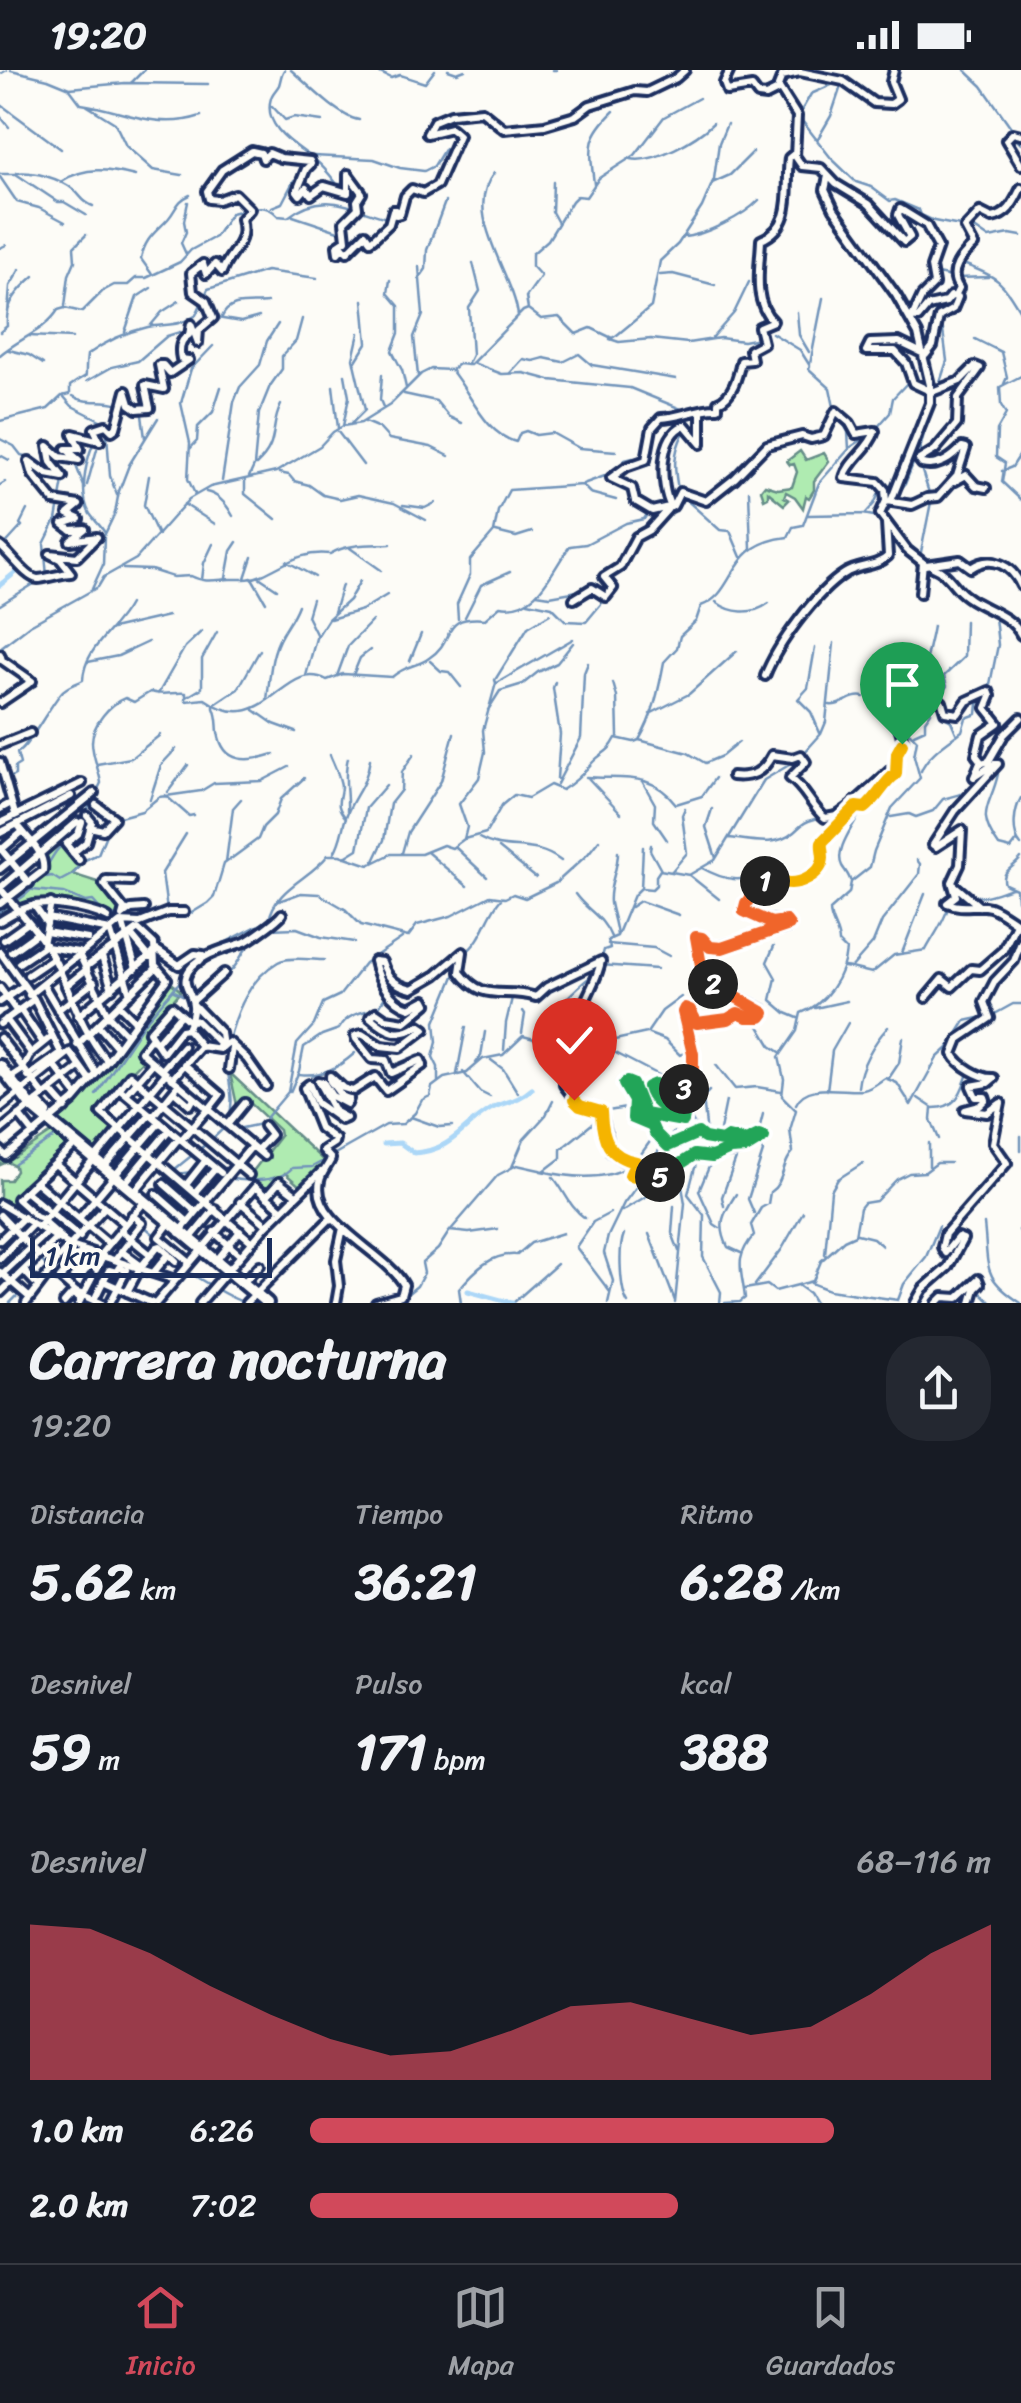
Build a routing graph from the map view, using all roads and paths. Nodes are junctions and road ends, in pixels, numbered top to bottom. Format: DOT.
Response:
graph roads {
  1 [pos="685,70"];
  2 [pos="730,70"];
  3 [pos="894,70"];
  4 [pos="788,73"];
  5 [pos="778,90"];
  6 [pos="1021,135"];
  7 [pos="795,152"];
  8 [pos="1021,166"];
  9 [pos="828,176"];
  10 [pos="1021,188"];
  11 [pos="956,294"];
  12 [pos="923,355"];
  13 [pos="932,392"];
  14 [pos="701,410"];
  15 [pos="954,482"];
  16 [pos="986,488"];
  17 [pos="889,501"];
  18 [pos="670,508"];
  19 [pos="886,522"];
  20 [pos="0,546"];
  21 [pos="923,563"];
  22 [pos="932,566"];
  23 [pos="1021,586"];
  24 [pos="920,593"];
  25 [pos="574,598"];
  26 [pos="1021,636"];
  27 [pos="0,654"];
  28 [pos="765,676"];
  29 [pos="0,703"];
  30 [pos="1021,718"];
  31 [pos="30,733"];
  32 [pos="0,745"];
  33 [pos="0,762"];
  34 [pos="980,762"];
  35 [pos="896,766"];
  36 [pos="2,776"];
  37 [pos="732,776"];
  38 [pos="82,782"];
  39 [pos="4,791"];
  40 [pos="69,793"];
  41 [pos="94,793"];
  42 [pos="11,803"];
  43 [pos="78,804"];
  44 [pos="96,805"];
  45 [pos="850,806"];
  46 [pos="861,807"];
  47 [pos="0,809"];
  48 [pos="41,812"];
  49 [pos="15,820"];
  50 [pos="82,820"];
  51 [pos="0,823"];
  52 [pos="53,825"];
  53 [pos="90,826"];
  54 [pos="22,832"];
  55 [pos="0,833"];
  56 [pos="31,844"];
  57 [pos="0,849"];
  58 [pos="40,854"];
  59 [pos="10,860"];
  60 [pos="0,869"];
  61 [pos="20,872"];
  62 [pos="131,881"];
  63 [pos="29,883"];
  64 [pos="952,884"];
  65 [pos="0,888"];
  66 [pos="9,899"];
  67 [pos="51,903"];
  68 [pos="0,904"];
  69 [pos="34,905"];
  70 [pos="979,906"];
  71 [pos="20,908"];
  72 [pos="144,908"];
  73 [pos="94,912"];
  74 [pos="184,912"];
  75 [pos="282,914"];
  76 [pos="108,918"];
  77 [pos="122,920"];
  78 [pos="0,922"];
  79 [pos="28,923"];
  80 [pos="47,925"];
  81 [pos="91,926"];
  82 [pos="1018,927"];
  83 [pos="110,930"];
  84 [pos="36,934"];
  85 [pos="129,936"];
  86 [pos="4,940"];
  87 [pos="1021,942"];
  88 [pos="88,944"];
  89 [pos="44,946"];
  90 [pos="114,948"];
  91 [pos="12,952"];
  92 [pos="80,954"];
  93 [pos="0,955"];
  94 [pos="156,956"];
  95 [pos="102,957"];
  96 [pos="53,958"];
  97 [pos="200,962"];
  98 [pos="20,963"];
  99 [pos="156,967"];
  100 [pos="87,968"];
  101 [pos="136,968"];
  102 [pos="60,970"];
  103 [pos="224,974"];
  104 [pos="28,975"];
  105 [pos="124,979"];
  106 [pos="94,982"];
  107 [pos="43,984"];
  108 [pos="140,984"];
  109 [pos="22,986"];
  110 [pos="66,986"];
  111 [pos="0,988"];
  112 [pos="112,989"];
  113 [pos="129,994"];
  114 [pos="152,996"];
  115 [pos="31,997"];
  116 [pos="926,998"];
  117 [pos="99,999"];
  118 [pos="3,1000"];
  119 [pos="71,1000"];
  120 [pos="193,1002"];
  121 [pos="119,1005"];
  122 [pos="143,1008"];
  123 [pos="58,1010"];
  124 [pos="18,1011"];
  125 [pos="108,1015"];
  126 [pos="79,1018"];
  127 [pos="134,1020"];
  128 [pos="3,1022"];
  129 [pos="189,1024"];
  130 [pos="98,1026"];
  131 [pos="13,1028"];
  132 [pos="69,1031"];
  133 [pos="125,1033"];
  134 [pos="52,1036"];
  135 [pos="87,1036"];
  136 [pos="0,1038"];
  137 [pos="154,1040"];
  138 [pos="171,1042"];
  139 [pos="43,1043"];
  140 [pos="77,1045"];
  141 [pos="201,1046"];
  142 [pos="227,1046"];
  143 [pos="117,1048"];
  144 [pos="181,1048"];
  145 [pos="30,1053"];
  146 [pos="193,1054"];
  147 [pos="62,1055"];
  148 [pos="171,1057"];
  149 [pos="106,1062"];
  150 [pos="153,1062"];
  151 [pos="54,1065"];
  152 [pos="183,1065"];
  153 [pos="80,1067"];
  154 [pos="229,1069"];
  155 [pos="96,1073"];
  156 [pos="196,1075"];
  157 [pos="28,1076"];
  158 [pos="3,1077"];
  159 [pos="65,1079"];
  160 [pos="90,1080"];
  161 [pos="137,1081"];
  162 [pos="173,1081"];
  163 [pos="208,1085"];
  164 [pos="266,1086"];
  165 [pos="123,1091"];
  166 [pos="150,1092"];
  167 [pos="18,1094"];
  168 [pos="78,1095"];
  169 [pos="196,1098"];
  170 [pos="35,1103"];
  171 [pos="163,1103"];
  172 [pos="245,1103"];
  173 [pos="1,1105"];
  174 [pos="140,1105"];
  175 [pos="66,1108"];
  176 [pos="209,1109"];
  177 [pos="154,1118"];
  178 [pos="48,1119"];
  179 [pos="227,1124"];
  180 [pos="264,1126"];
  181 [pos="192,1127"];
  182 [pos="120,1128"];
  183 [pos="169,1130"];
  184 [pos="0,1131"];
  185 [pos="60,1133"];
  186 [pos="34,1134"];
  187 [pos="130,1137"];
  188 [pos="205,1138"];
  189 [pos="180,1139"];
  190 [pos="140,1146"];
  191 [pos="73,1147"];
  192 [pos="0,1150"];
  193 [pos="258,1151"];
  194 [pos="194,1152"];
  195 [pos="150,1154"];
  196 [pos="93,1160"];
  197 [pos="205,1161"];
  198 [pos="160,1162"];
  199 [pos="329,1162"];
  200 [pos="55,1164"];
  201 [pos="236,1165"];
  202 [pos="104,1166"];
  203 [pos="249,1175"];
  204 [pos="113,1177"];
  205 [pos="75,1181"];
  206 [pos="36,1182"];
  207 [pos="164,1184"];
  208 [pos="186,1184"];
  209 [pos="129,1188"];
  210 [pos="195,1192"];
  211 [pos="296,1195"];
  212 [pos="266,1196"];
  213 [pos="96,1199"];
  214 [pos="148,1200"];
  215 [pos="58,1201"];
  216 [pos="206,1201"];
  217 [pos="240,1202"];
  218 [pos="0,1204"];
  219 [pos="105,1207"];
  220 [pos="215,1209"];
  221 [pos="281,1209"];
  222 [pos="12,1210"];
  223 [pos="196,1212"];
  224 [pos="132,1215"];
  225 [pos="24,1217"];
  226 [pos="1,1218"];
  227 [pos="79,1218"];
  228 [pos="225,1218"];
  229 [pos="332,1218"];
  230 [pos="42,1221"];
  231 [pos="168,1225"];
  232 [pos="267,1225"];
  233 [pos="88,1226"];
  234 [pos="122,1227"];
  235 [pos="12,1228"];
  236 [pos="342,1228"];
  237 [pos="184,1231"];
  238 [pos="240,1231"];
  239 [pos="214,1232"];
  240 [pos="46,1233"];
  241 [pos="80,1236"];
  242 [pos="21,1237"];
  243 [pos="131,1238"];
  244 [pos="56,1239"];
  245 [pos="0,1240"];
  246 [pos="252,1242"];
  247 [pos="110,1244"];
  248 [pos="71,1246"];
  249 [pos="229,1246"];
  250 [pos="31,1247"];
  251 [pos="83,1250"];
  252 [pos="200,1250"];
  253 [pos="121,1251"];
  254 [pos="169,1254"];
  255 [pos="151,1255"];
  256 [pos="240,1255"];
  257 [pos="101,1256"];
  258 [pos="0,1258"];
  259 [pos="39,1258"];
  260 [pos="114,1260"];
  261 [pos="176,1261"];
  262 [pos="216,1261"];
  263 [pos="189,1262"];
  264 [pos="260,1264"];
  265 [pos="140,1267"];
  266 [pos="128,1268"];
  267 [pos="109,1270"];
  268 [pos="227,1272"];
  269 [pos="26,1273"];
  270 [pos="153,1273"];
  271 [pos="1,1274"];
  272 [pos="175,1280"];
  273 [pos="103,1281"];
  274 [pos="13,1283"];
  275 [pos="243,1283"];
  276 [pos="38,1286"];
  277 [pos="117,1288"];
  278 [pos="127,1292"];
  279 [pos="0,1295"];
  280 [pos="81,1299"];
  281 [pos="28,1300"];
  282 [pos="256,1300"];
  283 [pos="98,1301"];
  284 [pos="64,1303"];
  285 [pos="110,1303"];
  286 [pos="154,1303"];
  287 [pos="200,1303"];
  288 [pos="336,1303"];
  289 [pos="376,1303"];
  290 [pos="915,1303"];
  291 [pos="938,1303"];
  292 [pos="971,1303"];
  1 -- 20 [label="street"];
  2 -- 5 [label="street"];
  3 -- 4 [label="street"];
  4 -- 5 [label="street"];
  5 -- 7 [label="street"];
  6 -- 8 [label="street"];
  7 -- 9 [label="street"];
  7 -- 14 [label="street"];
  9 -- 11 [label="street"];
  9 -- 12 [label="street"];
  10 -- 11 [label="street"];
  11 -- 12 [label="street"];
  12 -- 13 [label="street"];
  12 -- 13 [label="street"];
  13 -- 15 [label="street"];
  13 -- 17 [label="street"];
  14 -- 18 [label="street"];
  14 -- 18 [label="street"];
  15 -- 16 [label="street"];
  15 -- 17 [label="street"];
  17 -- 18 [label="street"];
  17 -- 19 [label="street"];
  18 -- 25 [label="street"];
  19 -- 21 [label="street"];
  19 -- 28 [label="street"];
  21 -- 22 [label="street"];
  21 -- 24 [label="street"];
  22 -- 23 [label="street"];
  22 -- 26 [label="street"];
  27 -- 29 [label="street"];
  30 -- 34 [label="street"];
  31 -- 32 [label="street"];
  33 -- 36 [label="street"];
  34 -- 35 [label="street"];
  34 -- 64 [label="street"];
  35 -- 45 [label="street"];
  35 -- 46 [label="street"];
  36 -- 39 [label="street"];
  37 -- 45 [label="street"];
  38 -- 40 [label="street"];
  39 -- 42 [label="street"];
  40 -- 43 [label="street"];
  40 -- 48 [label="street"];
  40 -- 49 [label="street"];
  41 -- 43 [label="street"];
  42 -- 47 [label="street"];
  42 -- 49 [label="street"];
  43 -- 52 [label="street"];
  44 -- 53 [label="street"];
  45 -- 46 [label="street"];
  46 -- 199 [label="street"];
  48 -- 49 [label="street"];
  48 -- 52 [label="street"];
  49 -- 51 [label="street"];
  49 -- 54 [label="street"];
  49 -- 55 [label="street"];
  50 -- 53 [label="street"];
  50 -- 53 [label="street"];
  50 -- 58 [label="street"];
  52 -- 56 [label="street"];
  54 -- 56 [label="street"];
  54 -- 57 [label="street"];
  56 -- 58 [label="street"];
  56 -- 59 [label="street"];
  57 -- 59 [label="street"];
  58 -- 61 [label="street"];
  58 -- 63 [label="street"];
  59 -- 60 [label="street"];
  59 -- 61 [label="street"];
  61 -- 63 [label="street"];
  61 -- 65 [label="street"];
  62 -- 77 [label="street"];
  63 -- 66 [label="street"];
  64 -- 70 [label="street"];
  64 -- 70 [label="street"];
  65 -- 66 [label="street"];
  66 -- 68 [label="street"];
  66 -- 71 [label="street"];
  67 -- 69 [label="street"];
  67 -- 73 [label="street"];
  67 -- 80 [label="street"];
  69 -- 71 [label="street"];
  69 -- 80 [label="street"];
  70 -- 82 [label="street"];
  71 -- 78 [label="street"];
  71 -- 79 [label="street"];
  72 -- 77 [label="street"];
  73 -- 76 [label="street"];
  73 -- 81 [label="street"];
  74 -- 77 [label="street"];
  75 -- 97 [label="street"];
  77 -- 83 [label="street"];
  77 -- 85 [label="street"];
  79 -- 84 [label="street"];
  79 -- 86 [label="street"];
  80 -- 81 [label="street"];
  80 -- 88 [label="street"];
  80 -- 89 [label="street"];
  81 -- 83 [label="street"];
  81 -- 88 [label="street"];
  82 -- 116 [label="street"];
  83 -- 88 [label="street"];
  83 -- 90 [label="street"];
  84 -- 89 [label="street"];
  84 -- 91 [label="street"];
  85 -- 90 [label="street"];
  85 -- 94 [label="street"];
  85 -- 101 [label="street"];
  87 -- 290 [label="street"];
  88 -- 92 [label="street"];
  89 -- 92 [label="street"];
  89 -- 96 [label="street"];
  89 -- 98 [label="street"];
  90 -- 95 [label="street"];
  90 -- 105 [label="street"];
  92 -- 100 [label="street"];
  92 -- 102 [label="street"];
  93 -- 109 [label="street"];
  94 -- 97 [label="street"];
  94 -- 99 [label="street"];
  94 -- 101 [label="street"];
  95 -- 100 [label="street"];
  95 -- 112 [label="street"];
  96 -- 102 [label="street"];
  96 -- 104 [label="street"];
  97 -- 120 [label="street"];
  99 -- 108 [label="street"];
  99 -- 114 [label="street"];
  100 -- 106 [label="street"];
  100 -- 110 [label="street"];
  101 -- 105 [label="street"];
  102 -- 107 [label="street"];
  102 -- 110 [label="street"];
  103 -- 120 [label="street"];
  105 -- 112 [label="street"];
  105 -- 113 [label="street"];
  106 -- 117 [label="street"];
  106 -- 119 [label="street"];
  107 -- 115 [label="street"];
  107 -- 123 [label="street"];
  108 -- 113 [label="street"];
  108 -- 114 [label="street"];
  109 -- 115 [label="street"];
  109 -- 118 [label="street"];
  110 -- 119 [label="street"];
  111 -- 118 [label="street"];
  112 -- 117 [label="street"];
  113 -- 121 [label="street"];
  113 -- 122 [label="street"];
  114 -- 122 [label="street"];
  115 -- 124 [label="street"];
  115 -- 134 [label="street"];
  117 -- 125 [label="street"];
  117 -- 126 [label="street"];
  118 -- 124 [label="street"];
  119 -- 123 [label="street"];
  119 -- 126 [label="street"];
  120 -- 129 [label="street"];
  120 -- 142 [label="street"];
  121 -- 125 [label="street"];
  121 -- 127 [label="street"];
  122 -- 127 [label="street"];
  123 -- 132 [label="street"];
  124 -- 128 [label="street"];
  124 -- 139 [label="street"];
  125 -- 130 [label="street"];
  125 -- 133 [label="street"];
  126 -- 132 [label="street"];
  126 -- 135 [label="street"];
  127 -- 133 [label="street"];
  128 -- 131 [label="street"];
  129 -- 137 [label="street"];
  129 -- 138 [label="street"];
  129 -- 141 [label="street"];
  129 -- 142 [label="street"];
  130 -- 135 [label="street"];
  130 -- 143 [label="street"];
  131 -- 136 [label="street"];
  131 -- 145 [label="street"];
  132 -- 140 [label="street"];
  133 -- 143 [label="street"];
  134 -- 139 [label="street"];
  134 -- 147 [label="street"];
  135 -- 140 [label="street"];
  135 -- 149 [label="street"];
  136 -- 157 [label="street"];
  137 -- 138 [label="street"];
  137 -- 150 [label="street"];
  138 -- 144 [label="street"];
  139 -- 145 [label="street"];
  140 -- 155 [label="street"];
  141 -- 142 [label="street"];
  141 -- 146 [label="street"];
  142 -- 154 [label="street"];
  142 -- 164 [label="street"];
  143 -- 149 [label="street"];
  144 -- 146 [label="street"];
  144 -- 148 [label="street"];
  145 -- 157 [label="street"];
  146 -- 152 [label="street"];
  147 -- 151 [label="street"];
  147 -- 153 [label="street"];
  147 -- 157 [label="street"];
  148 -- 152 [label="street"];
  148 -- 162 [label="street"];
  149 -- 155 [label="street"];
  150 -- 161 [label="street"];
  150 -- 162 [label="street"];
  151 -- 157 [label="street"];
  151 -- 159 [label="street"];
  152 -- 156 [label="street"];
  152 -- 162 [label="street"];
  153 -- 159 [label="street"];
  153 -- 160 [label="street"];
  155 -- 160 [label="street"];
  156 -- 162 [label="street"];
  156 -- 163 [label="street"];
  157 -- 158 [label="street"];
  157 -- 167 [label="street"];
  157 -- 170 [label="street"];
  158 -- 167 [label="main road"];
  159 -- 168 [label="street"];
  159 -- 170 [label="street"];
  160 -- 168 [label="street"];
  161 -- 165 [label="street"];
  161 -- 166 [label="street"];
  162 -- 166 [label="street"];
  162 -- 169 [label="street"];
  162 -- 171 [label="street"];
  163 -- 169 [label="street"];
  163 -- 176 [label="street"];
  165 -- 174 [label="street"];
  165 -- 182 [label="street"];
  166 -- 171 [label="street"];
  166 -- 174 [label="street"];
  167 -- 170 [label="main road"];
  167 -- 173 [label="street"];
  168 -- 175 [label="street"];
  169 -- 176 [label="street"];
  170 -- 175 [label="street"];
  170 -- 178 [label="main road"];
  170 -- 184 [label="street"];
  170 -- 186 [label="street"];
  171 -- 177 [label="street"];
  171 -- 181 [label="street"];
  172 -- 179 [label="street"];
  174 -- 177 [label="street"];
  174 -- 182 [label="street"];
  175 -- 178 [label="street"];
  176 -- 179 [label="street"];
  176 -- 181 [label="street"];
  177 -- 183 [label="street"];
  177 -- 187 [label="street"];
  177 -- 190 [label="street"];
  178 -- 185 [label="main road"];
  178 -- 186 [label="street"];
  179 -- 193 [label="street"];
  180 -- 193 [label="street"];
  181 -- 188 [label="street"];
  181 -- 189 [label="street"];
  182 -- 187 [label="street"];
  182 -- 196 [label="street"];
  183 -- 189 [label="street"];
  183 -- 195 [label="street"];
  185 -- 191 [label="main road"];
  185 -- 196 [label="main road"];
  186 -- 192 [label="street"];
  187 -- 190 [label="street"];
  187 -- 202 [label="street"];
  188 -- 194 [label="street"];
  188 -- 201 [label="street"];
  189 -- 194 [label="street"];
  189 -- 198 [label="street"];
  190 -- 195 [label="street"];
  190 -- 204 [label="street"];
  191 -- 196 [label="main road"];
  191 -- 200 [label="street"];
  193 -- 201 [label="street"];
  194 -- 197 [label="street"];
  195 -- 198 [label="street"];
  195 -- 209 [label="street"];
  196 -- 202 [label="main road"];
  196 -- 204 [label="main road"];
  196 -- 205 [label="street"];
  197 -- 208 [label="street"];
  197 -- 210 [label="street"];
  198 -- 208 [label="street"];
  198 -- 209 [label="street"];
  199 -- 211 [label="street"];
  199 -- 229 [label="street"];
  200 -- 205 [label="street"];
  200 -- 206 [label="street"];
  201 -- 203 [label="street"];
  201 -- 216 [label="street"];
  202 -- 204 [label="main road"];
  204 -- 209 [label="main road"];
  204 -- 213 [label="street"];
  204 -- 214 [label="main road"];
  205 -- 213 [label="street"];
  205 -- 215 [label="street"];
  206 -- 215 [label="street"];
  206 -- 230 [label="street"];
  207 -- 223 [label="street"];
  208 -- 210 [label="street"];
  209 -- 214 [label="main road"];
  210 -- 216 [label="street"];
  211 -- 212 [label="street"];
  211 -- 221 [label="street"];
  212 -- 217 [label="street"];
  212 -- 221 [label="street"];
  213 -- 219 [label="street"];
  213 -- 227 [label="street"];
  214 -- 224 [label="street"];
  214 -- 231 [label="main road"];
  214 -- 237 [label="main road"];
  215 -- 227 [label="street"];
  215 -- 230 [label="street"];
  216 -- 220 [label="street"];
  216 -- 223 [label="street"];
  217 -- 228 [label="street"];
  217 -- 232 [label="street"];
  218 -- 222 [label="street"];
  219 -- 233 [label="street"];
  219 -- 234 [label="street"];
  220 -- 228 [label="street"];
  220 -- 237 [label="street"];
  221 -- 232 [label="street"];
  222 -- 225 [label="street"];
  222 -- 226 [label="street"];
  223 -- 237 [label="street"];
  224 -- 234 [label="street"];
  224 -- 243 [label="street"];
  225 -- 230 [label="street"];
  225 -- 235 [label="street"];
  226 -- 235 [label="street"];
  227 -- 233 [label="street"];
  228 -- 238 [label="street"];
  228 -- 239 [label="street"];
  229 -- 236 [label="street"];
  229 -- 282 [label="street"];
  230 -- 240 [label="street"];
  230 -- 241 [label="street"];
  230 -- 242 [label="street"];
  230 -- 248 [label="street"];
  231 -- 237 [label="main road"];
  231 -- 263 [label="street"];
  232 -- 246 [label="street"];
  233 -- 241 [label="street"];
  233 -- 247 [label="street"];
  234 -- 243 [label="street"];
  234 -- 247 [label="street"];
  235 -- 242 [label="street"];
  235 -- 245 [label="street"];
  236 -- 288 [label="street"];
  236 -- 289 [label="street"];
  237 -- 252 [label="main road"];
  238 -- 246 [label="street"];
  238 -- 249 [label="street"];
  239 -- 249 [label="street"];
  239 -- 252 [label="street"];
  240 -- 244 [label="street"];
  240 -- 250 [label="street"];
  241 -- 248 [label="street"];
  242 -- 250 [label="street"];
  242 -- 258 [label="street"];
  243 -- 253 [label="street"];
  243 -- 255 [label="street"];
  244 -- 248 [label="street"];
  244 -- 259 [label="street"];
  246 -- 256 [label="street"];
  247 -- 257 [label="street"];
  248 -- 251 [label="street"];
  248 -- 276 [label="street"];
  249 -- 256 [label="street"];
  249 -- 262 [label="street"];
  250 -- 259 [label="street"];
  250 -- 271 [label="street"];
  251 -- 257 [label="street"];
  251 -- 280 [label="street"];
  252 -- 262 [label="main road"];
  252 -- 263 [label="street"];
  252 -- 268 [label="main road"];
  253 -- 260 [label="street"];
  253 -- 265 [label="street"];
  254 -- 255 [label="street"];
  254 -- 261 [label="street"];
  254 -- 270 [label="street"];
  255 -- 265 [label="street"];
  256 -- 268 [label="street"];
  257 -- 260 [label="street"];
  257 -- 280 [label="street"];
  259 -- 269 [label="street"];
  259 -- 274 [label="street"];
  260 -- 266 [label="street"];
  260 -- 267 [label="street"];
  262 -- 268 [label="main road"];
  263 -- 272 [label="street"];
  264 -- 275 [label="street"];
  265 -- 266 [label="street"];
  265 -- 270 [label="street"];
  265 -- 278 [label="street"];
  266 -- 267 [label="street"];
  266 -- 277 [label="street"];
  267 -- 273 [label="street"];
  268 -- 275 [label="main road"];
  268 -- 282 [label="main road"];
  268 -- 287 [label="street"];
  269 -- 274 [label="street"];
  269 -- 276 [label="street"];
  270 -- 272 [label="street"];
  271 -- 274 [label="street"];
  272 -- 286 [label="street"];
  273 -- 277 [label="street"];
  273 -- 283 [label="street"];
  274 -- 279 [label="street"];
  274 -- 281 [label="street"];
  275 -- 282 [label="main road"];
  276 -- 281 [label="street"];
  277 -- 278 [label="street"];
  277 -- 285 [label="street"];
  278 -- 286 [label="street"];
  280 -- 283 [label="street"];
  280 -- 284 [label="street"];
  291 -- 292 [label="street"];
}
